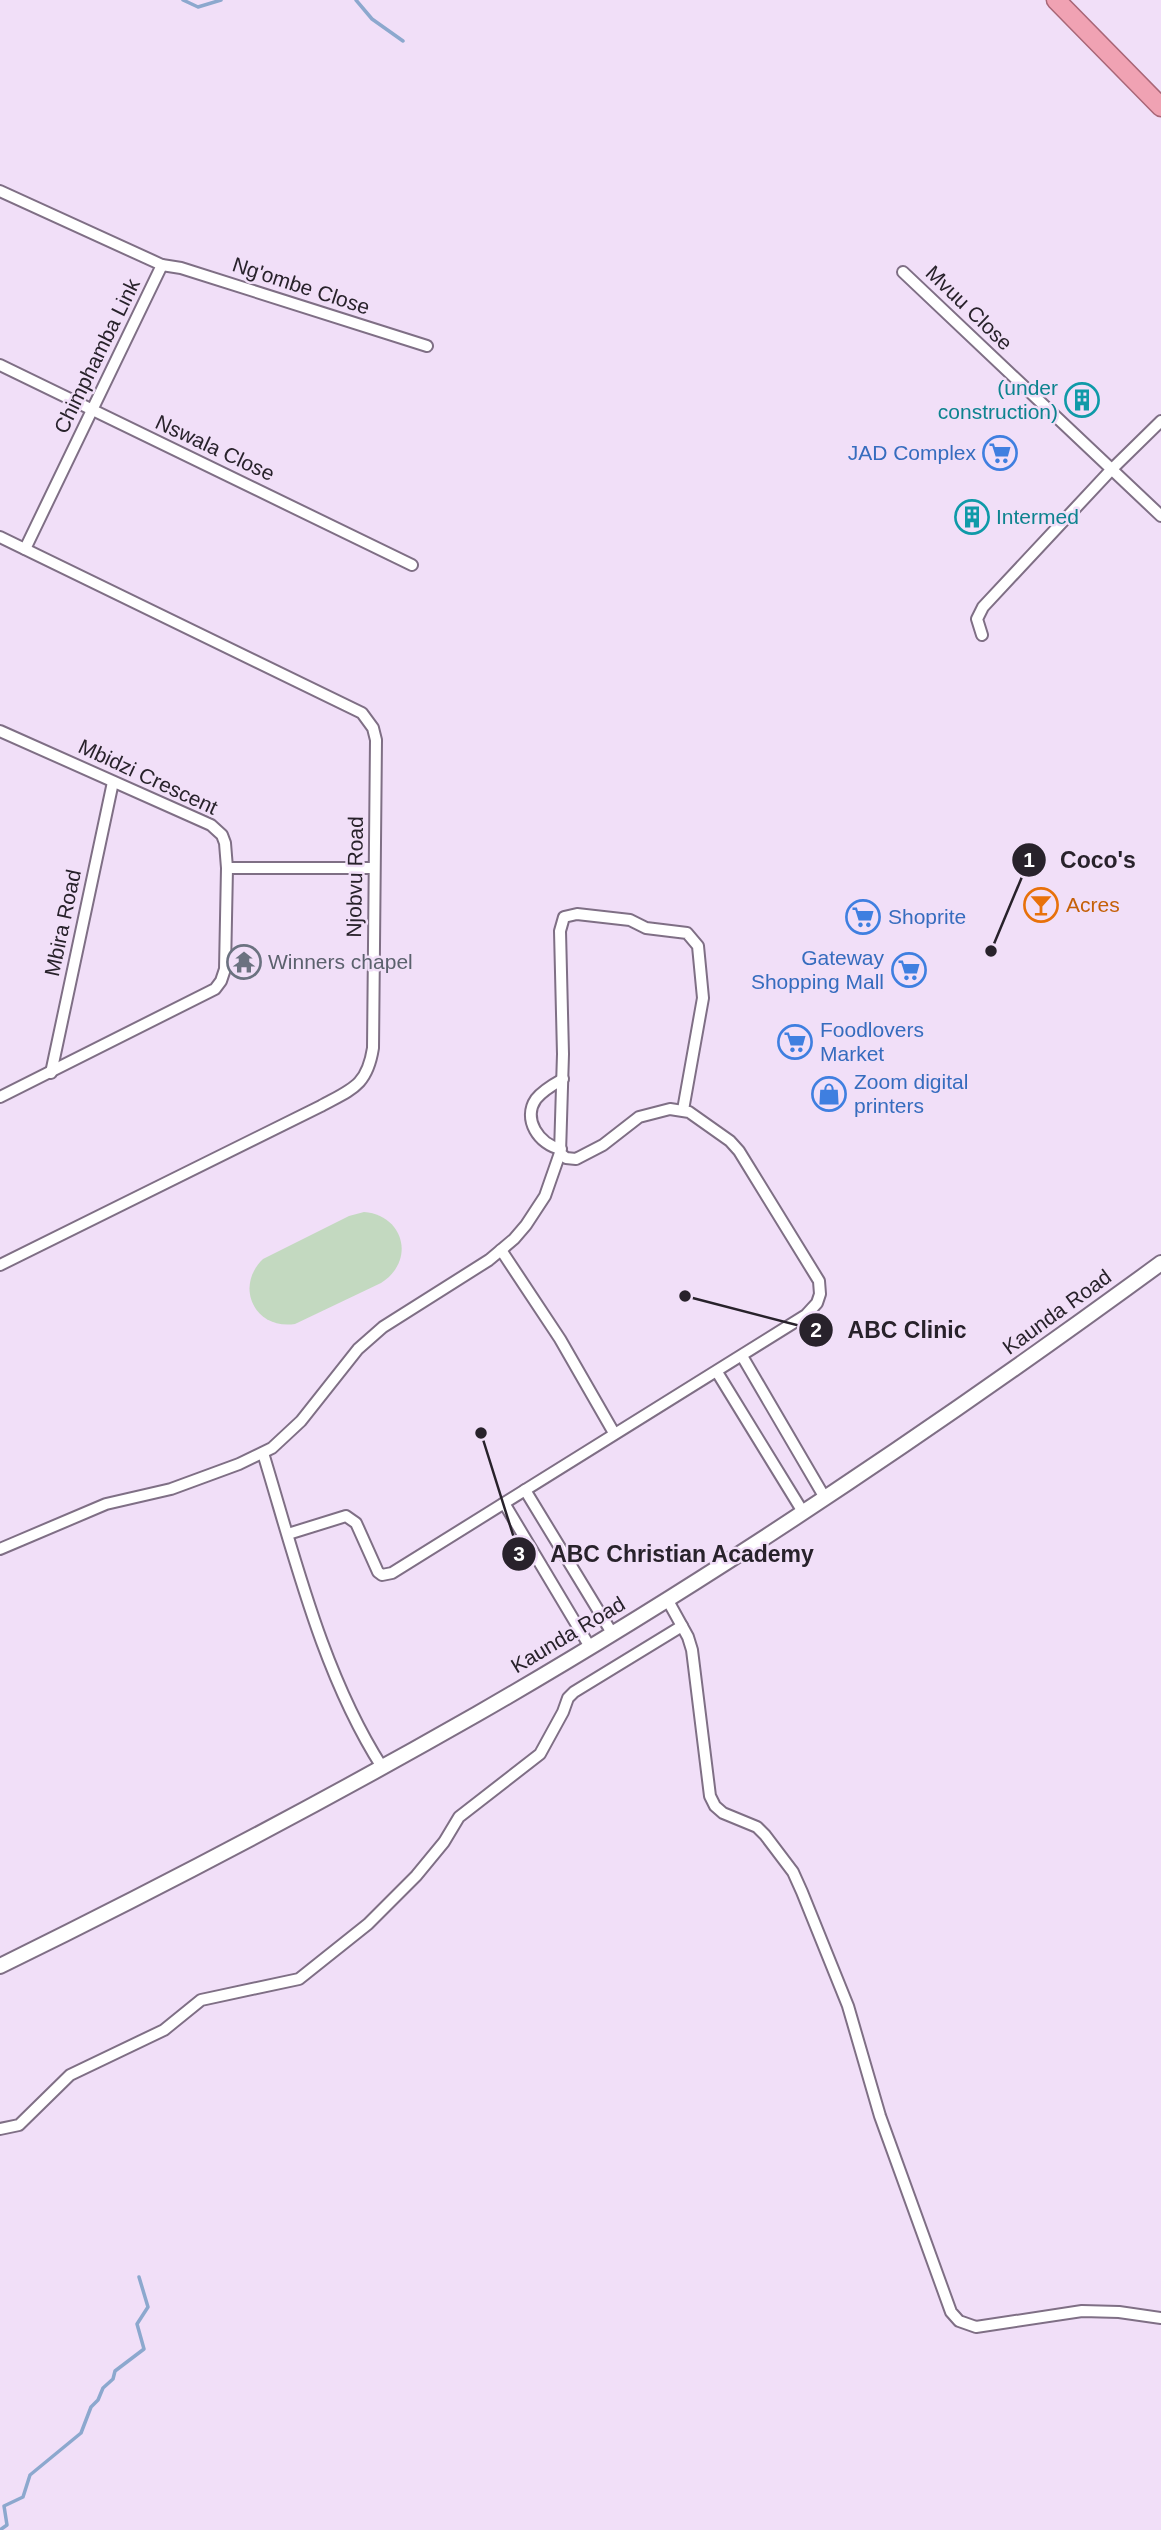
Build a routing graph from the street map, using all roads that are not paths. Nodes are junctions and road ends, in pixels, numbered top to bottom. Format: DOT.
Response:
graph roads {
  1 [pos="1063,2"];
  2 [pos="1161,107"];
  3 [pos="0,191"];
  4 [pos="162,265"];
  5 [pos="903,272"];
  6 [pos="427,346"];
  7 [pos="0,365"];
  8 [pos="93,410"];
  9 [pos="1161,421"];
  10 [pos="1111,470"];
  11 [pos="1161,516"];
  12 [pos="0,537"];
  13 [pos="25,549"];
  14 [pos="412,565"];
  15 [pos="982,635"];
  16 [pos="0,731"];
  17 [pos="113,782"];
  18 [pos="227,867"];
  19 [pos="374,868"];
  20 [pos="51,1073"];
  21 [pos="563,1079"];
  22 [pos="0,1097"];
  23 [pos="682,1110"];
  24 [pos="560,1151"];
  25 [pos="501,1250"];
  26 [pos="1161,1263"];
  27 [pos="0,1265"];
  28 [pos="742,1356"];
  29 [pos="718,1372"];
  30 [pos="614,1433"];
  31 [pos="263,1453"];
  32 [pos="525,1490"];
  33 [pos="825,1498"];
  34 [pos="504,1503"];
  35 [pos="803,1512"];
  36 [pos="288,1535"];
  37 [pos="0,1549"];
  38 [pos="667,1599"];
  39 [pos="682,1626"];
  40 [pos="612,1633"];
  41 [pos="590,1647"];
  42 [pos="382,1768"];
  43 [pos="0,1966"];
  44 [pos="0,2129"];
  45 [pos="1161,2318"];
  1 -- 2 [label="highway"];
  3 -- 4 [label="street, Chimphamba Link"];
  4 -- 6 [label="street, Ng'ombe Close"];
  4 -- 8 [label="street, Chimphamba Link"];
  5 -- 10 [label="street, Mvuu Close"];
  7 -- 8 [label="street, Nswala Close"];
  8 -- 13 [label="street, Chimphamba Link"];
  8 -- 14 [label="street, Nswala Close"];
  9 -- 10 [label="street"];
  10 -- 11 [label="street, Mvuu Close"];
  10 -- 15 [label="street"];
  12 -- 13 [label="street, Njobvu Road"];
  13 -- 19 [label="street, Njobvu Road"];
  16 -- 17 [label="street, Mbidzi Crescent"];
  17 -- 18 [label="street, Mbidzi Crescent"];
  17 -- 20 [label="street, Mbira Road"];
  18 -- 19 [label="street"];
  18 -- 20 [label="street, Mbidzi Crescent"];
  19 -- 27 [label="street, Njobvu Road"];
  20 -- 22 [label="street, Mbidzi Crescent"];
  21 -- 23 [label="street"];
  21 -- 24 [label="street"];
  21 -- 24 [label="street"];
  23 -- 24 [label="street"];
  23 -- 28 [label="street"];
  24 -- 25 [label="street"];
  25 -- 30 [label="street"];
  25 -- 31 [label="street"];
  26 -- 33 [label="main road, Kaunda Road"];
  28 -- 29 [label="street"];
  28 -- 33 [label="street"];
  29 -- 30 [label="street"];
  29 -- 35 [label="street"];
  30 -- 32 [label="street"];
  31 -- 36 [label="street"];
  31 -- 37 [label="street"];
  32 -- 34 [label="street"];
  32 -- 40 [label="street"];
  33 -- 35 [label="main road, Kaunda Road"];
  34 -- 36 [label="street"];
  34 -- 41 [label="street"];
  35 -- 38 [label="main road, Kaunda Road"];
  36 -- 42 [label="street"];
  38 -- 39 [label="street"];
  38 -- 40 [label="main road, Kaunda Road"];
  39 -- 44 [label="street"];
  39 -- 45 [label="street"];
  40 -- 41 [label="main road, Kaunda Road"];
  41 -- 42 [label="main road, Kaunda Road"];
  42 -- 43 [label="main road, Kaunda Road"];
}
